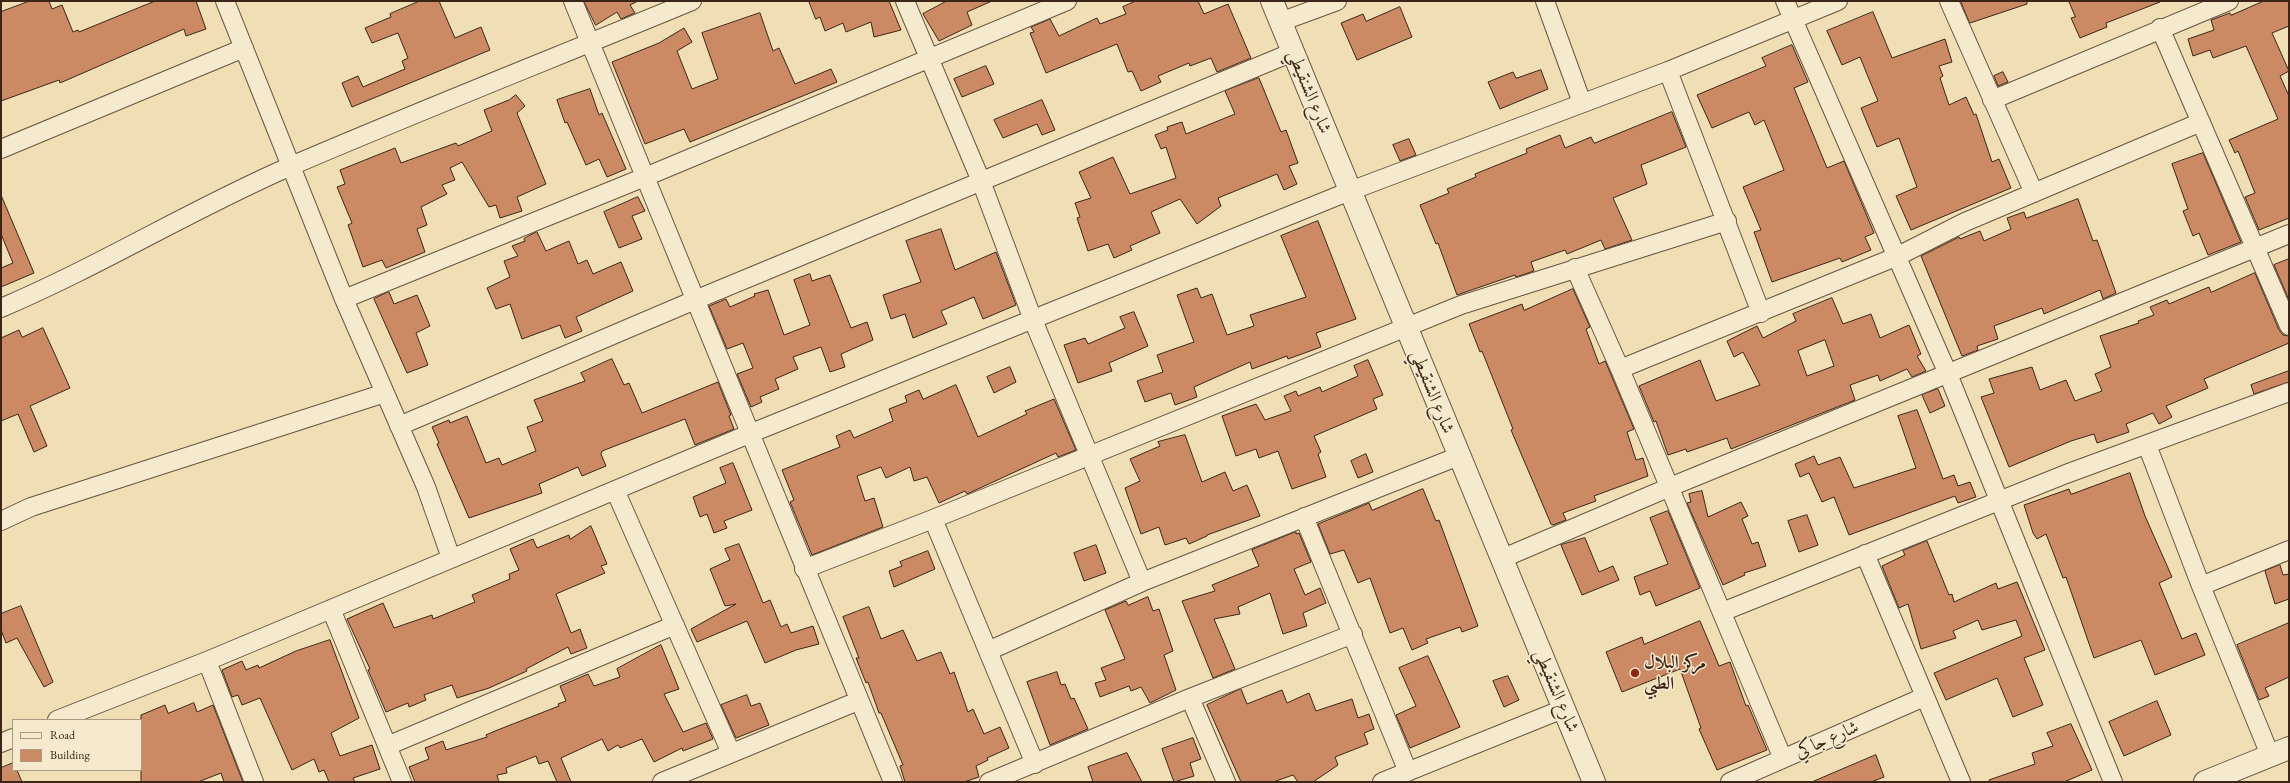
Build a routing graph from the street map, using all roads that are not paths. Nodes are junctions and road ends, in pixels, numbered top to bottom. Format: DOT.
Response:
graph roads {
  1 [pos="225,1"];
  2 [pos="572,1"];
  3 [pos="692,1"];
  4 [pos="905,1"];
  5 [pos="1067,1"];
  6 [pos="1272,1"];
  7 [pos="1337,1"];
  8 [pos="1545,1"];
  9 [pos="1785,1"];
  10 [pos="1838,1"];
  11 [pos="1949,1"];
  12 [pos="2230,1"];
  13 [pos="1792,20"];
  14 [pos="1280,22"];
  15 [pos="2160,28"];
  16 [pos="590,43"];
  17 [pos="244,48"];
  18 [pos="1293,52"];
  19 [pos="928,58"];
  20 [pos="1668,71"];
  21 [pos="1992,100"];
  22 [pos="1582,103"];
  23 [pos="2201,122"];
  24 [pos="1,149"];
  25 [pos="291,166"];
  26 [pos="644,177"];
  27 [pos="980,181"];
  28 [pos="1350,191"];
  29 [pos="2034,193"];
  30 [pos="1727,221"];
  31 [pos="2289,234"];
  32 [pos="2254,248"];
  33 [pos="1898,256"];
  34 [pos="1575,268"];
  35 [pos="344,299"];
  36 [pos="695,300"];
  37 [pos="1,308"];
  38 [pos="1761,312"];
  39 [pos="1032,320"];
  40 [pos="2289,326"];
  41 [pos="1406,327"];
  42 [pos="1620,369"];
  43 [pos="1948,374"];
  44 [pos="2289,392"];
  45 [pos="385,393"];
  46 [pos="399,426"];
  47 [pos="749,434"];
  48 [pos="2147,445"];
  49 [pos="1089,455"];
  50 [pos="1459,456"];
  51 [pos="1670,487"];
  52 [pos="615,490"];
  53 [pos="1998,501"];
  54 [pos="1304,517"];
  55 [pos="933,519"];
  56 [pos="1,521"];
  57 [pos="2289,550"];
  58 [pos="1865,554"];
  59 [pos="451,558"];
  60 [pos="1501,559"];
  61 [pos="804,569"];
  62 [pos="1142,582"];
  63 [pos="2201,586"];
  64 [pos="331,609"];
  65 [pos="1722,612"];
  66 [pos="674,625"];
  67 [pos="1353,634"];
  68 [pos="988,651"];
  69 [pos="207,661"];
  70 [pos="1924,697"];
  71 [pos="1190,698"];
  72 [pos="858,700"];
  73 [pos="1563,709"];
  74 [pos="60,719"];
  75 [pos="12,738"];
  76 [pos="1,743"];
  77 [pos="388,746"];
  78 [pos="2280,751"];
  79 [pos="731,753"];
  80 [pos="1783,759"];
  81 [pos="1035,764"];
  82 [pos="1408,772"];
  83 [pos="254,782"];
  84 [pos="402,782"];
  85 [pos="662,782"];
  86 [pos="893,782"];
  87 [pos="989,782"];
  88 [pos="1226,782"];
  89 [pos="1382,782"];
  90 [pos="1594,782"];
  91 [pos="1730,782"];
  92 [pos="1962,782"];
  93 [pos="2113,782"];
  94 [pos="2205,782"];
  1 -- 17 [label="street"];
  2 -- 16 [label="street"];
  3 -- 16 [label="street"];
  4 -- 19 [label="street"];
  5 -- 19 [label="street"];
  6 -- 14 [label="street, شارع الشنقيطي"];
  7 -- 14 [label="street"];
  8 -- 22 [label="street"];
  9 -- 13 [label="street"];
  10 -- 13 [label="street"];
  11 -- 21 [label="street"];
  12 -- 15 [label="street"];
  13 -- 20 [label="street"];
  13 -- 33 [label="street"];
  14 -- 18 [label="street, شارع الشنقيطي"];
  15 -- 21 [label="street"];
  15 -- 23 [label="street"];
  16 -- 25 [label="street"];
  16 -- 26 [label="street"];
  17 -- 24 [label="street"];
  17 -- 25 [label="street"];
  18 -- 27 [label="street"];
  18 -- 28 [label="street, شارع الشنقيطي"];
  19 -- 26 [label="street"];
  19 -- 27 [label="street"];
  20 -- 22 [label="street"];
  20 -- 30 [label="street"];
  21 -- 29 [label="street"];
  22 -- 28 [label="street"];
  23 -- 29 [label="street"];
  23 -- 32 [label="street"];
  25 -- 35 [label="street"];
  25 -- 37 [label="street"];
  26 -- 35 [label="street"];
  26 -- 36 [label="street"];
  27 -- 36 [label="street"];
  27 -- 39 [label="street"];
  28 -- 39 [label="street"];
  28 -- 41 [label="street, شارع الشنقيطي"];
  29 -- 33 [label="street"];
  30 -- 34 [label="street"];
  30 -- 38 [label="street"];
  31 -- 32 [label="street"];
  32 -- 40 [label="street"];
  32 -- 43 [label="street"];
  33 -- 38 [label="street"];
  33 -- 43 [label="street"];
  34 -- 41 [label="street"];
  34 -- 42 [label="street"];
  35 -- 45 [label="street"];
  36 -- 46 [label="street"];
  36 -- 47 [label="street"];
  38 -- 42 [label="street"];
  39 -- 47 [label="street"];
  39 -- 49 [label="street"];
  41 -- 49 [label="street"];
  41 -- 50 [label="street, شارع الشنقيطي"];
  42 -- 51 [label="street"];
  43 -- 51 [label="street"];
  43 -- 53 [label="street"];
  44 -- 48 [label="street"];
  45 -- 46 [label="street"];
  45 -- 56 [label="street"];
  46 -- 59 [label="street"];
  47 -- 52 [label="street"];
  47 -- 61 [label="street"];
  48 -- 53 [label="street"];
  48 -- 63 [label="street"];
  49 -- 55 [label="street"];
  49 -- 62 [label="street"];
  50 -- 54 [label="street"];
  50 -- 60 [label="street, شارع الشنقيطي"];
  51 -- 60 [label="street"];
  51 -- 65 [label="street"];
  52 -- 59 [label="street"];
  52 -- 66 [label="street"];
  53 -- 58 [label="street"];
  53 -- 93 [label="street"];
  54 -- 62 [label="street"];
  54 -- 67 [label="street"];
  55 -- 61 [label="street"];
  55 -- 68 [label="street"];
  57 -- 63 [label="street"];
  58 -- 65 [label="street"];
  58 -- 70 [label="street"];
  59 -- 64 [label="street"];
  60 -- 73 [label="street, شارع الشنقيطي"];
  61 -- 72 [label="street"];
  62 -- 68 [label="street"];
  63 -- 78 [label="street"];
  64 -- 69 [label="street"];
  64 -- 77 [label="street"];
  65 -- 80 [label="street"];
  66 -- 77 [label="street"];
  66 -- 79 [label="street"];
  67 -- 71 [label="street"];
  67 -- 82 [label="street"];
  68 -- 81 [label="street"];
  69 -- 74 [label="street"];
  69 -- 83 [label="street"];
  70 -- 80 [label="street, شارع جاكي"];
  70 -- 92 [label="street"];
  71 -- 81 [label="street"];
  71 -- 88 [label="street"];
  72 -- 79 [label="street"];
  72 -- 86 [label="street"];
  73 -- 82 [label="street"];
  73 -- 90 [label="street, شارع الشنقيطي"];
  75 -- 76 [label="street"];
  77 -- 84 [label="street"];
  78 -- 94 [label="street"];
  79 -- 85 [label="street"];
  80 -- 91 [label="street, شارع جاكي"];
  81 -- 87 [label="street"];
  82 -- 89 [label="street"];
}
